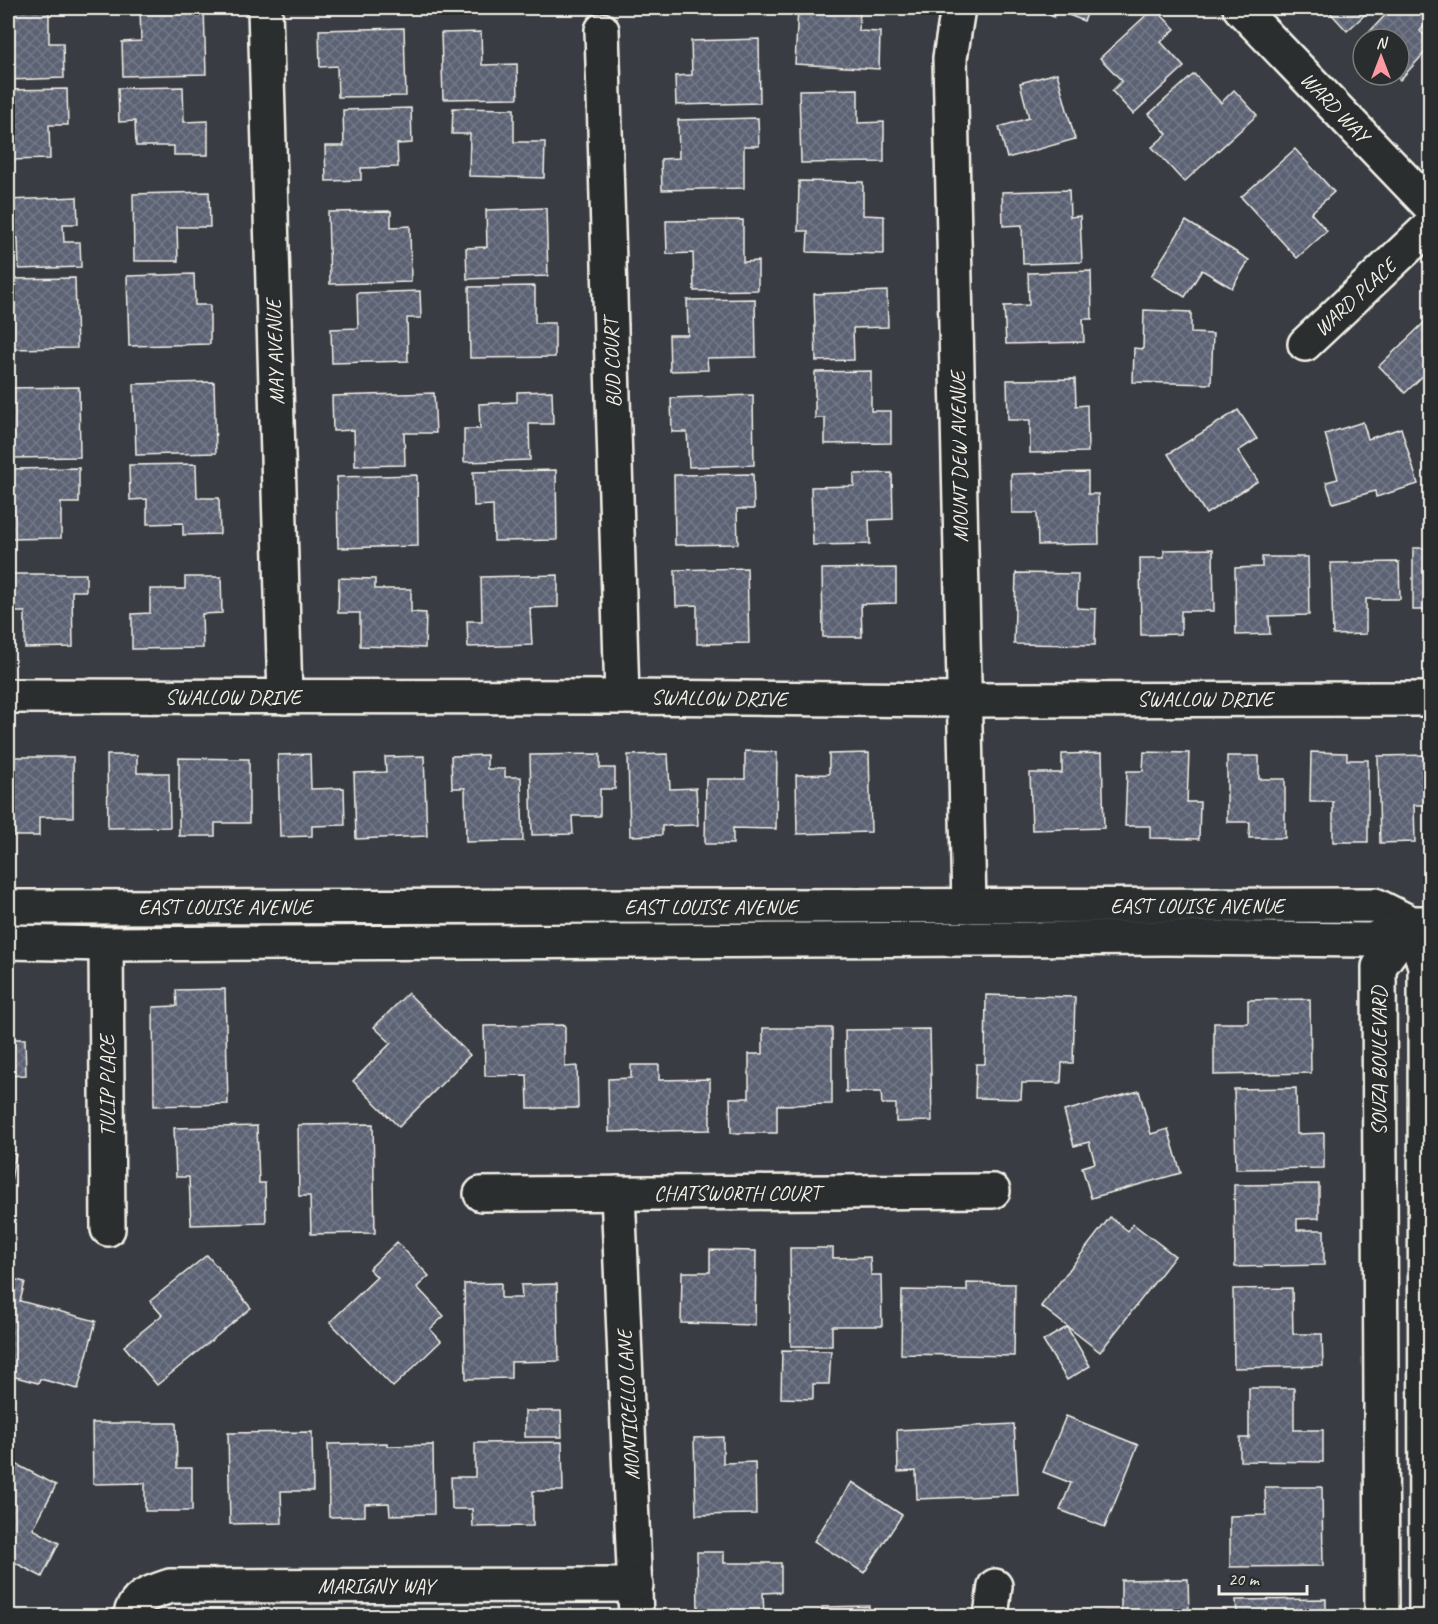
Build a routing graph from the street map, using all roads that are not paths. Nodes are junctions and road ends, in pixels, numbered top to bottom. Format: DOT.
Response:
graph roads {
  1 [pos="265,8"];
  2 [pos="958,8"];
  3 [pos="1240,8"];
  4 [pos="602,30"];
  5 [pos="1431,206"];
  6 [pos="1431,226"];
  7 [pos="1305,344"];
  8 [pos="8,696"];
  9 [pos="285,697"];
  10 [pos="622,697"];
  11 [pos="1431,699"];
  12 [pos="964,700"];
  13 [pos="969,906"];
  14 [pos="8,907"];
  15 [pos="1421,923"];
  16 [pos="8,942"];
  17 [pos="106,944"];
  18 [pos="993,1191"];
  19 [pos="618,1193"];
  20 [pos="481,1194"];
  21 [pos="108,1229"];
  22 [pos="1428,1453"];
  23 [pos="636,1601"];
  24 [pos="130,1617"];
  25 [pos="1382,1617"];
  26 [pos="1426,1617"];
  1 -- 9 [label="street, MAY AVENUE"];
  2 -- 12 [label="street, MOUNT DEW AVENUE"];
  3 -- 5 [label="street, WARD WAY"];
  4 -- 10 [label="street, BUD COURT"];
  6 -- 7 [label="street, WARD PLACE"];
  8 -- 9 [label="street, SWALLOW DRIVE"];
  9 -- 10 [label="street, SWALLOW DRIVE"];
  10 -- 12 [label="street, SWALLOW DRIVE"];
  11 -- 12 [label="street, SWALLOW DRIVE"];
  12 -- 13 [label="street, MOUNT DEW AVENUE"];
  13 -- 14 [label="street, EAST LOUISE AVENUE"];
  13 -- 15 [label="street, EAST LOUISE AVENUE"];
  15 -- 17 [label="street, EAST LOUISE AVENUE"];
  15 -- 22 [label="street"];
  15 -- 25 [label="street, SOUZA BOULEVARD"];
  16 -- 17 [label="street, EAST LOUISE AVENUE"];
  17 -- 21 [label="street, TULIP PLACE"];
  18 -- 19 [label="street, CHATSWORTH COURT"];
  19 -- 20 [label="street, CHATSWORTH COURT"];
  19 -- 23 [label="street, MONTICELLO LANE"];
  22 -- 26 [label="street"];
  23 -- 24 [label="street, MARIGNY WAY"];
}
